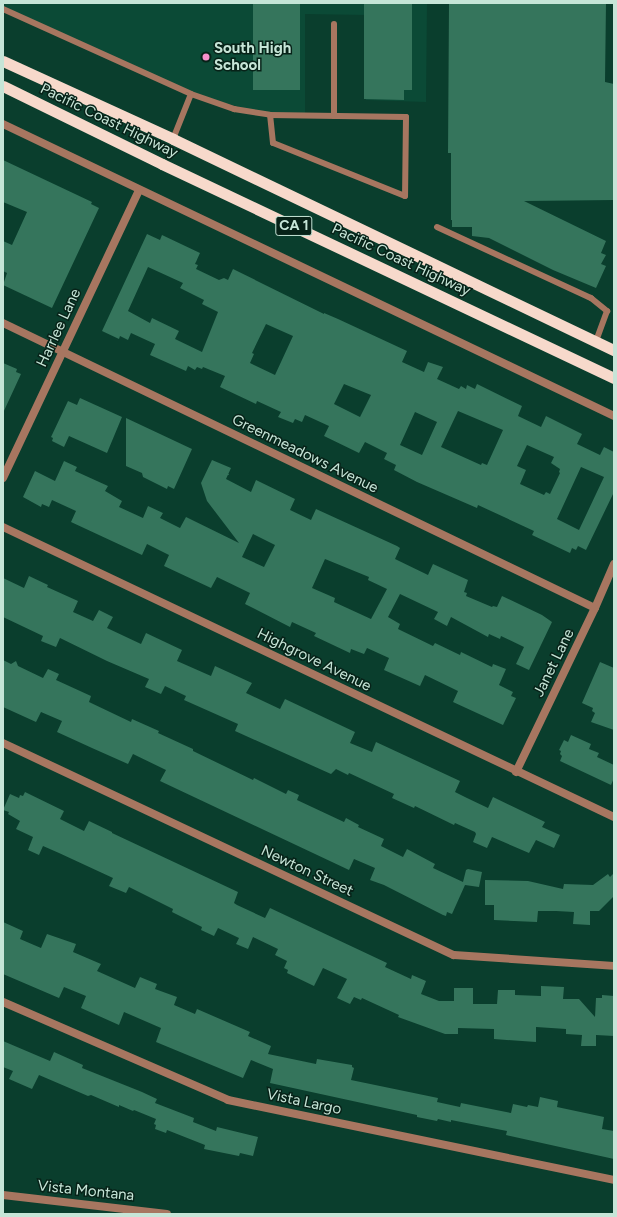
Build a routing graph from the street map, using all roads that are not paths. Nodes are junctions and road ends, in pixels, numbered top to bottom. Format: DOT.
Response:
graph roads {
  1 [pos="3,10"];
  2 [pos="334,24"];
  3 [pos="3,61"];
  4 [pos="3,86"];
  5 [pos="191,94"];
  6 [pos="270,115"];
  7 [pos="334,116"];
  8 [pos="3,124"];
  9 [pos="173,139"];
  10 [pos="139,190"];
  11 [pos="437,227"];
  12 [pos="607,311"];
  13 [pos="614,314"];
  14 [pos="3,323"];
  15 [pos="596,341"];
  16 [pos="614,350"];
  17 [pos="63,353"];
  18 [pos="614,378"];
  19 [pos="614,416"];
  20 [pos="3,478"];
  21 [pos="3,527"];
  22 [pos="614,564"];
  23 [pos="595,608"];
  24 [pos="3,743"];
  25 [pos="516,772"];
  26 [pos="614,817"];
  27 [pos="614,966"];
  28 [pos="3,1002"];
  29 [pos="614,1180"];
  30 [pos="3,1195"];
  31 [pos="167,1214"];
  1 -- 5 [label="lane"];
  2 -- 7 [label="lane"];
  3 -- 9 [label="highway, Pacific Coast Highway / CA 1"];
  4 -- 18 [label="highway, Pacific Coast Highway / CA 1"];
  5 -- 6 [label="lane"];
  5 -- 9 [label="lane"];
  6 -- 7 [label="lane"];
  6 -- 7 [label="lane"];
  8 -- 10 [label="street"];
  9 -- 15 [label="highway, Pacific Coast Highway / CA 1"];
  10 -- 17 [label="street, Harrlee Lane"];
  10 -- 19 [label="street"];
  11 -- 12 [label="lane"];
  12 -- 13 [label="lane"];
  12 -- 15 [label="lane"];
  14 -- 17 [label="street, Greenmeadows Avenue"];
  15 -- 16 [label="highway, Pacific Coast Highway / CA 1"];
  17 -- 20 [label="street, Harrlee Lane"];
  17 -- 23 [label="street, Greenmeadows Avenue"];
  21 -- 25 [label="street, Highgrove Avenue"];
  22 -- 23 [label="street, Janet Lane"];
  23 -- 25 [label="street, Janet Lane"];
  24 -- 27 [label="street, Newton Street"];
  25 -- 26 [label="street, Highgrove Avenue"];
  28 -- 29 [label="street, Vista Largo"];
  30 -- 31 [label="street, Vista Montana"];
}
